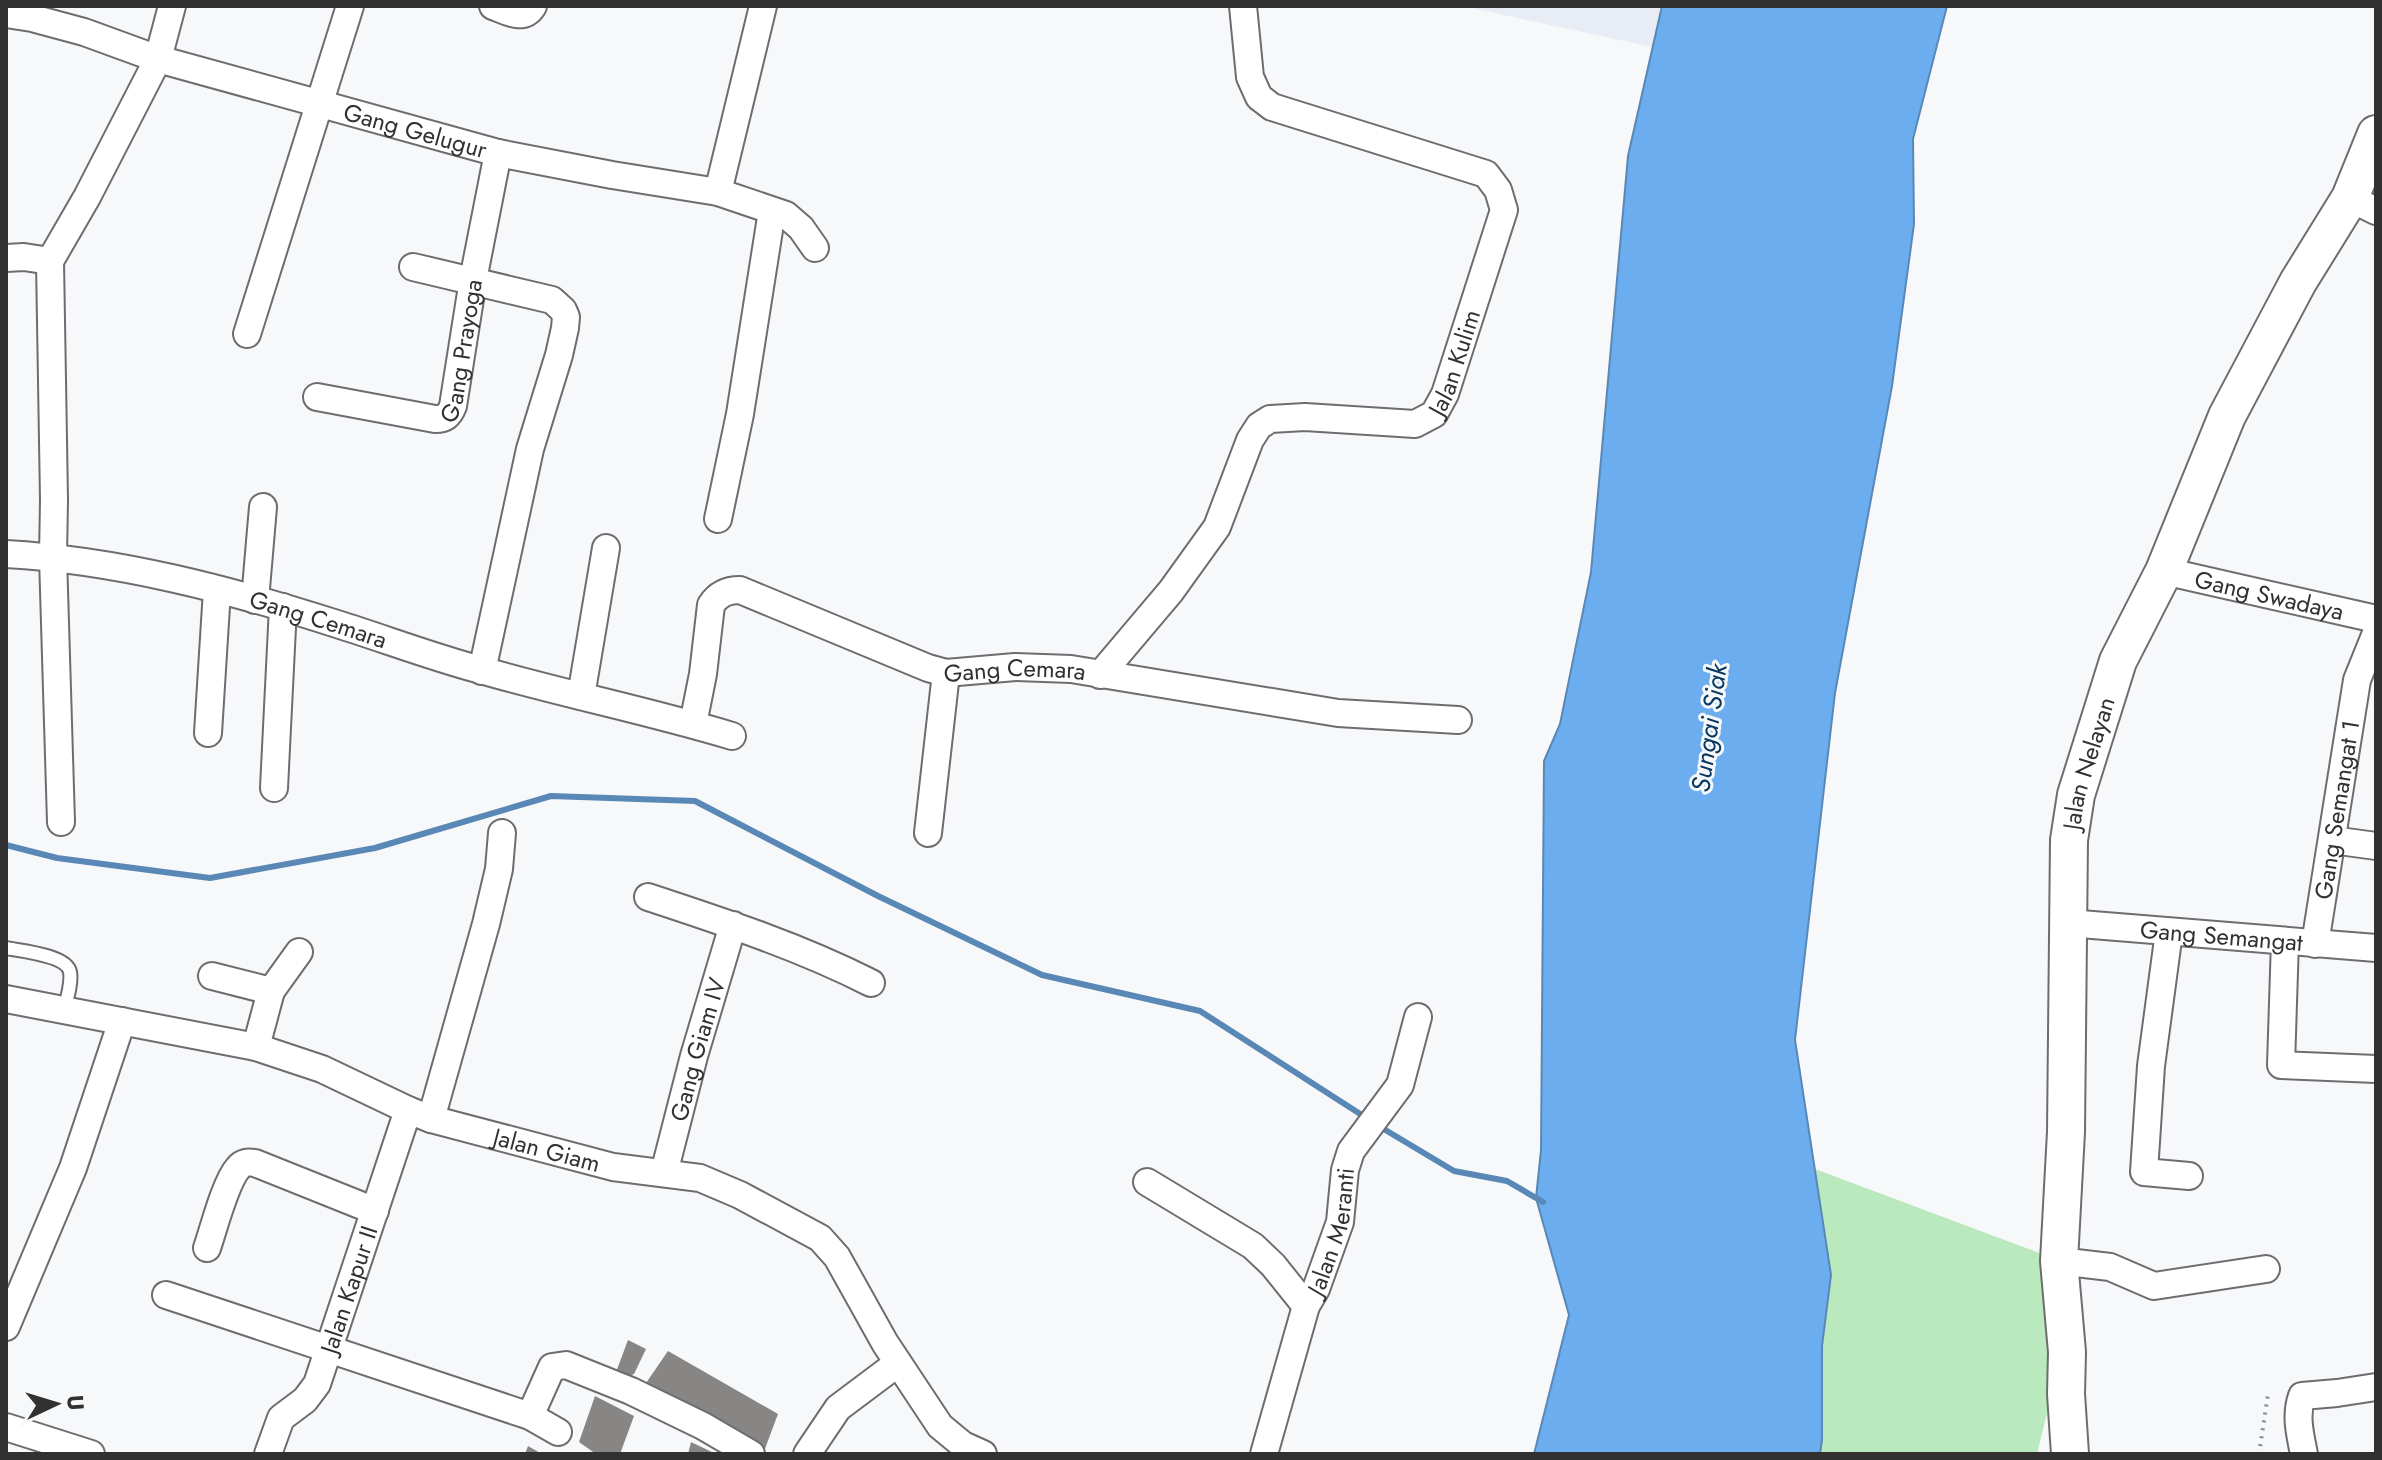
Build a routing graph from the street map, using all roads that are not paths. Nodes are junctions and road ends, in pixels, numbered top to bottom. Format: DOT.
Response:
graph roads {
  1 [pos="172,6"];
  2 [pos="350,6"];
  3 [pos="493,6"];
  4 [pos="533,6"];
  5 [pos="763,6"];
  6 [pos="1243,6"];
  7 [pos="6,14"];
  8 [pos="158,59"];
  9 [pos="319,104"];
  10 [pos="2376,134"];
  11 [pos="498,153"];
  12 [pos="718,192"];
  13 [pos="2363,204"];
  14 [pos="772,211"];
  15 [pos="815,248"];
  16 [pos="6,258"];
  17 [pos="50,261"];
  18 [pos="413,267"];
  19 [pos="473,280"];
  20 [pos="247,334"];
  21 [pos="317,397"];
  22 [pos="263,507"];
  23 [pos="718,519"];
  24 [pos="606,548"];
  25 [pos="6,554"];
  26 [pos="53,557"];
  27 [pos="2164,571"];
  28 [pos="217,590"];
  29 [pos="255,600"];
  30 [pos="283,607"];
  31 [pos="2376,619"];
  32 [pos="2376,633"];
  33 [pos="482,671"];
  34 [pos="946,673"];
  35 [pos="1100,675"];
  36 [pos="581,696"];
  37 [pos="1458,720"];
  38 [pos="693,724"];
  39 [pos="208,733"];
  40 [pos="732,736"];
  41 [pos="274,788"];
  42 [pos="61,822"];
  43 [pos="502,833"];
  44 [pos="928,833"];
  45 [pos="2332,840"];
  46 [pos="2376,846"];
  47 [pos="648,897"];
  48 [pos="2068,923"];
  49 [pos="733,925"];
  50 [pos="2169,932"];
  51 [pos="2285,941"];
  52 [pos="2315,944"];
  53 [pos="6,948"];
  54 [pos="2376,948"];
  55 [pos="299,952"];
  56 [pos="212,976"];
  57 [pos="871,983"];
  58 [pos="271,991"];
  59 [pos="6,999"];
  60 [pos="64,1010"];
  61 [pos="1418,1017"];
  62 [pos="122,1021"];
  63 [pos="256,1047"];
  64 [pos="2376,1069"];
  65 [pos="420,1115"];
  66 [pos="664,1173"];
  67 [pos="2189,1176"];
  68 [pos="1147,1182"];
  69 [pos="375,1211"];
  70 [pos="207,1248"];
  71 [pos="2059,1261"];
  72 [pos="2266,1269"];
  73 [pos="166,1295"];
  74 [pos="1306,1306"];
  75 [pos="8,1318"];
  76 [pos="329,1349"];
  77 [pos="898,1363"];
  78 [pos="2376,1387"];
  79 [pos="530,1416"];
  80 [pos="6,1427"];
  81 [pos="558,1432"];
  82 [pos="91,1454"];
  83 [pos="268,1454"];
  84 [pos="751,1454"];
  85 [pos="807,1454"];
  86 [pos="983,1454"];
  87 [pos="1264,1454"];
  88 [pos="2070,1454"];
  89 [pos="2304,1454"];
  1 -- 8 [label="street"];
  2 -- 9 [label="street"];
  3 -- 4 [label="street"];
  5 -- 12 [label="street"];
  6 -- 35 [label="street, Jalan Kulim"];
  7 -- 8 [label="street, Gang Gelugur"];
  8 -- 9 [label="street, Gang Gelugur"];
  8 -- 17 [label="street"];
  9 -- 11 [label="street, Gang Gelugur"];
  9 -- 20 [label="street"];
  10 -- 13 [label="main road, Jalan Nelayan"];
  11 -- 12 [label="street, Gang Gelugur"];
  11 -- 19 [label="street, Gang Prayoga"];
  12 -- 14 [label="street, Gang Gelugur"];
  13 -- 27 [label="main road, Jalan Nelayan"];
  14 -- 15 [label="street, Gang Gelugur"];
  14 -- 23 [label="street"];
  16 -- 17 [label="street"];
  17 -- 26 [label="street"];
  18 -- 19 [label="street"];
  19 -- 21 [label="street, Gang Prayoga"];
  19 -- 33 [label="street"];
  22 -- 29 [label="street"];
  24 -- 36 [label="street"];
  25 -- 26 [label="street, Gang Cemara"];
  26 -- 28 [label="street, Gang Cemara"];
  26 -- 42 [label="street"];
  27 -- 31 [label="street, Gang Swadaya"];
  27 -- 48 [label="main road, Jalan Nelayan"];
  28 -- 29 [label="street, Gang Cemara"];
  28 -- 39 [label="street"];
  29 -- 30 [label="street, Gang Cemara"];
  30 -- 33 [label="street, Gang Cemara"];
  30 -- 41 [label="street"];
  32 -- 45 [label="street, Gang Semangat 1"];
  33 -- 36 [label="street, Gang Cemara"];
  34 -- 35 [label="street, Gang Cemara"];
  34 -- 38 [label="street, Gang Cemara"];
  34 -- 44 [label="street"];
  35 -- 37 [label="street, Gang Cemara"];
  36 -- 38 [label="street, Gang Cemara"];
  38 -- 40 [label="street, Gang Cemara"];
  43 -- 65 [label="street, Jalan Kapur II"];
  45 -- 46 [label="street"];
  45 -- 52 [label="street, Gang Semangat 1"];
  47 -- 49 [label="street"];
  48 -- 50 [label="street, Gang Semangat"];
  48 -- 71 [label="main road, Jalan Nelayan"];
  49 -- 57 [label="street"];
  49 -- 66 [label="street, Gang Giam IV"];
  50 -- 51 [label="street, Gang Semangat"];
  50 -- 67 [label="street"];
  51 -- 52 [label="street, Gang Semangat"];
  51 -- 64 [label="street"];
  52 -- 54 [label="street, Gang Semangat"];
  53 -- 60 [label="lane"];
  55 -- 58 [label="street"];
  56 -- 58 [label="street"];
  58 -- 63 [label="street"];
  59 -- 60 [label="street, Jalan Giam"];
  60 -- 62 [label="street, Jalan Giam"];
  61 -- 74 [label="street, Jalan Meranti"];
  62 -- 63 [label="street, Jalan Giam"];
  62 -- 75 [label="street"];
  63 -- 65 [label="street, Jalan Giam"];
  65 -- 66 [label="street, Jalan Giam"];
  65 -- 69 [label="street, Jalan Kapur II"];
  66 -- 77 [label="street, Jalan Giam"];
  68 -- 74 [label="street"];
  69 -- 70 [label="street"];
  69 -- 76 [label="street, Jalan Kapur II"];
  71 -- 72 [label="street"];
  71 -- 88 [label="main road, Jalan Nelayan"];
  73 -- 76 [label="street"];
  74 -- 87 [label="street, Jalan Meranti"];
  76 -- 79 [label="street"];
  76 -- 83 [label="street, Jalan Kapur II"];
  77 -- 85 [label="street"];
  77 -- 86 [label="street, Jalan Giam"];
  78 -- 89 [label="street"];
  79 -- 81 [label="street"];
  79 -- 84 [label="street"];
  80 -- 82 [label="street"];
}
